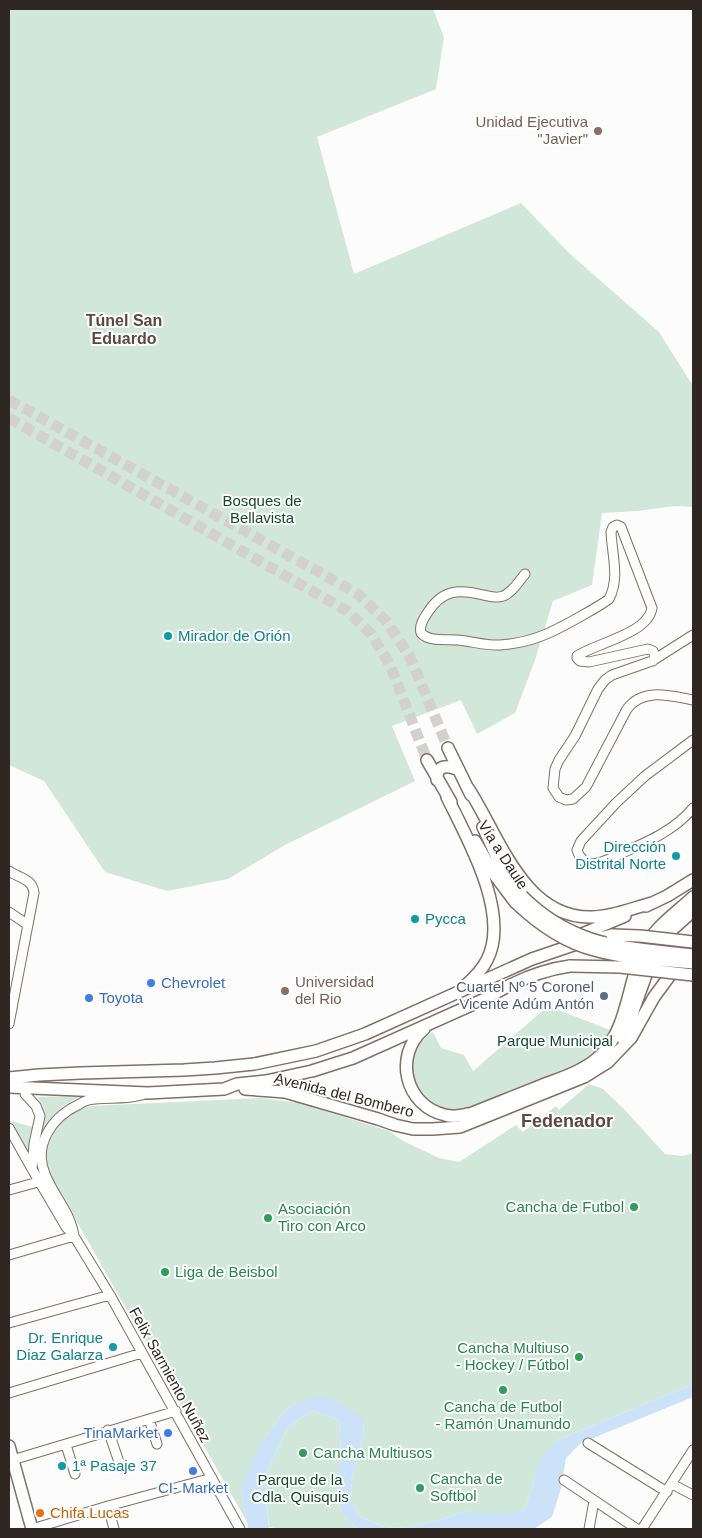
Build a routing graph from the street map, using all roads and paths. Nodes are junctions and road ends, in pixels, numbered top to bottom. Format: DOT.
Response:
graph roads {
  1 [pos="525,574"];
  2 [pos="693,635"];
  3 [pos="652,661"];
  4 [pos="693,700"];
  5 [pos="693,740"];
  6 [pos="448,748"];
  7 [pos="426,760"];
  8 [pos="459,770"];
  9 [pos="437,780"];
  10 [pos="468,788"];
  11 [pos="447,797"];
  12 [pos="693,808"];
  13 [pos="9,871"];
  14 [pos="693,880"];
  15 [pos="693,897"];
  16 [pos="519,899"];
  17 [pos="652,903"];
  18 [pos="693,911"];
  19 [pos="9,912"];
  20 [pos="28,926"];
  21 [pos="693,943"];
  22 [pos="693,955"];
  23 [pos="532,960"];
  24 [pos="693,963"];
  25 [pos="693,975"];
  26 [pos="459,991"];
  27 [pos="431,1023"];
  28 [pos="9,1024"];
  29 [pos="618,1052"];
  30 [pos="9,1073"];
  31 [pos="39,1075"];
  32 [pos="9,1078"];
  33 [pos="9,1087"];
  34 [pos="224,1089"];
  35 [pos="81,1091"];
  36 [pos="148,1093"];
  37 [pos="25,1094"];
  38 [pos="9,1095"];
  39 [pos="9,1128"];
  40 [pos="32,1169"];
  41 [pos="38,1182"];
  42 [pos="9,1190"];
  43 [pos="74,1236"];
  44 [pos="9,1255"];
  45 [pos="110,1295"];
  46 [pos="9,1322"];
  47 [pos="142,1353"];
  48 [pos="9,1392"];
  49 [pos="176,1411"];
  50 [pos="149,1419"];
  51 [pos="108,1430"];
  52 [pos="588,1443"];
  53 [pos="157,1444"];
  54 [pos="66,1445"];
  55 [pos="9,1446"];
  56 [pos="693,1450"];
  57 [pos="11,1460"];
  58 [pos="119,1462"];
  59 [pos="75,1474"];
  60 [pos="212,1478"];
  61 [pos="564,1480"];
  62 [pos="672,1484"];
  63 [pos="667,1492"];
  64 [pos="693,1494"];
  65 [pos="594,1501"];
  66 [pos="108,1506"];
  67 [pos="32,1529"];
  68 [pos="114,1529"];
  69 [pos="240,1529"];
  70 [pos="589,1529"];
  71 [pos="637,1529"];
  72 [pos="642,1529"];
  1 -- 3 [label="street"];
  2 -- 3 [label="street"];
  3 -- 4 [label="street"];
  5 -- 12 [label="street"];
  6 -- 8 [label="main road, Vía a Daule"];
  7 -- 9 [label="main road, Vía a Daule"];
  8 -- 9 [label="main road"];
  8 -- 10 [label="main road, Vía a Daule"];
  9 -- 11 [label="main road, Vía a Daule"];
  10 -- 16 [label="main road, Vía a Daule"];
  10 -- 17 [label="main road"];
  11 -- 16 [label="main road, Vía a Daule"];
  11 -- 26 [label="main road"];
  13 -- 20 [label="street"];
  14 -- 17 [label="main road"];
  15 -- 27 [label="main road"];
  16 -- 22 [label="main road, Vía a Daule, bridge"];
  16 -- 24 [label="main road, Vía a Daule, bridge"];
  17 -- 23 [label="main road"];
  18 -- 29 [label="main road"];
  19 -- 20 [label="street"];
  20 -- 28 [label="street"];
  21 -- 23 [label="main road, bridge"];
  21 -- 29 [label="main road, Avenida del Bombero"];
  23 -- 26 [label="main road"];
  25 -- 27 [label="main road, bridge"];
  26 -- 31 [label="main road"];
  27 -- 34 [label="main road"];
  29 -- 34 [label="main road, Avenida del Bombero"];
  30 -- 31 [label="main road"];
  31 -- 32 [label="main road"];
  33 -- 35 [label="main road"];
  34 -- 36 [label="main road"];
  35 -- 36 [label="main road"];
  35 -- 37 [label="main road"];
  36 -- 43 [label="street, Felix Sarmiento Nuñez"];
  37 -- 38 [label="main road"];
  37 -- 40 [label="street, Felix Sarmiento Nuñez"];
  39 -- 40 [label="street"];
  40 -- 41 [label="street, Felix Sarmiento Nuñez"];
  41 -- 42 [label="street"];
  41 -- 43 [label="street, Felix Sarmiento Nuñez"];
  43 -- 44 [label="street"];
  43 -- 45 [label="street, Felix Sarmiento Nuñez"];
  45 -- 46 [label="street"];
  45 -- 47 [label="street, Felix Sarmiento Nuñez"];
  47 -- 48 [label="street"];
  47 -- 49 [label="street, Felix Sarmiento Nuñez"];
  49 -- 50 [label="street"];
  49 -- 60 [label="street, Felix Sarmiento Nuñez"];
  50 -- 51 [label="street"];
  50 -- 53 [label="street"];
  51 -- 54 [label="street"];
  51 -- 58 [label="street"];
  52 -- 63 [label="street"];
  54 -- 57 [label="street"];
  54 -- 59 [label="street"];
  55 -- 57 [label="main road"];
  56 -- 62 [label="street"];
  57 -- 67 [label="main road"];
  60 -- 66 [label="street"];
  60 -- 69 [label="street, Felix Sarmiento Nuñez"];
  61 -- 65 [label="street"];
  62 -- 63 [label="street"];
  62 -- 64 [label="street"];
  63 -- 72 [label="street"];
  65 -- 70 [label="street"];
  65 -- 71 [label="street"];
  66 -- 67 [label="street"];
  66 -- 68 [label="street"];
}
